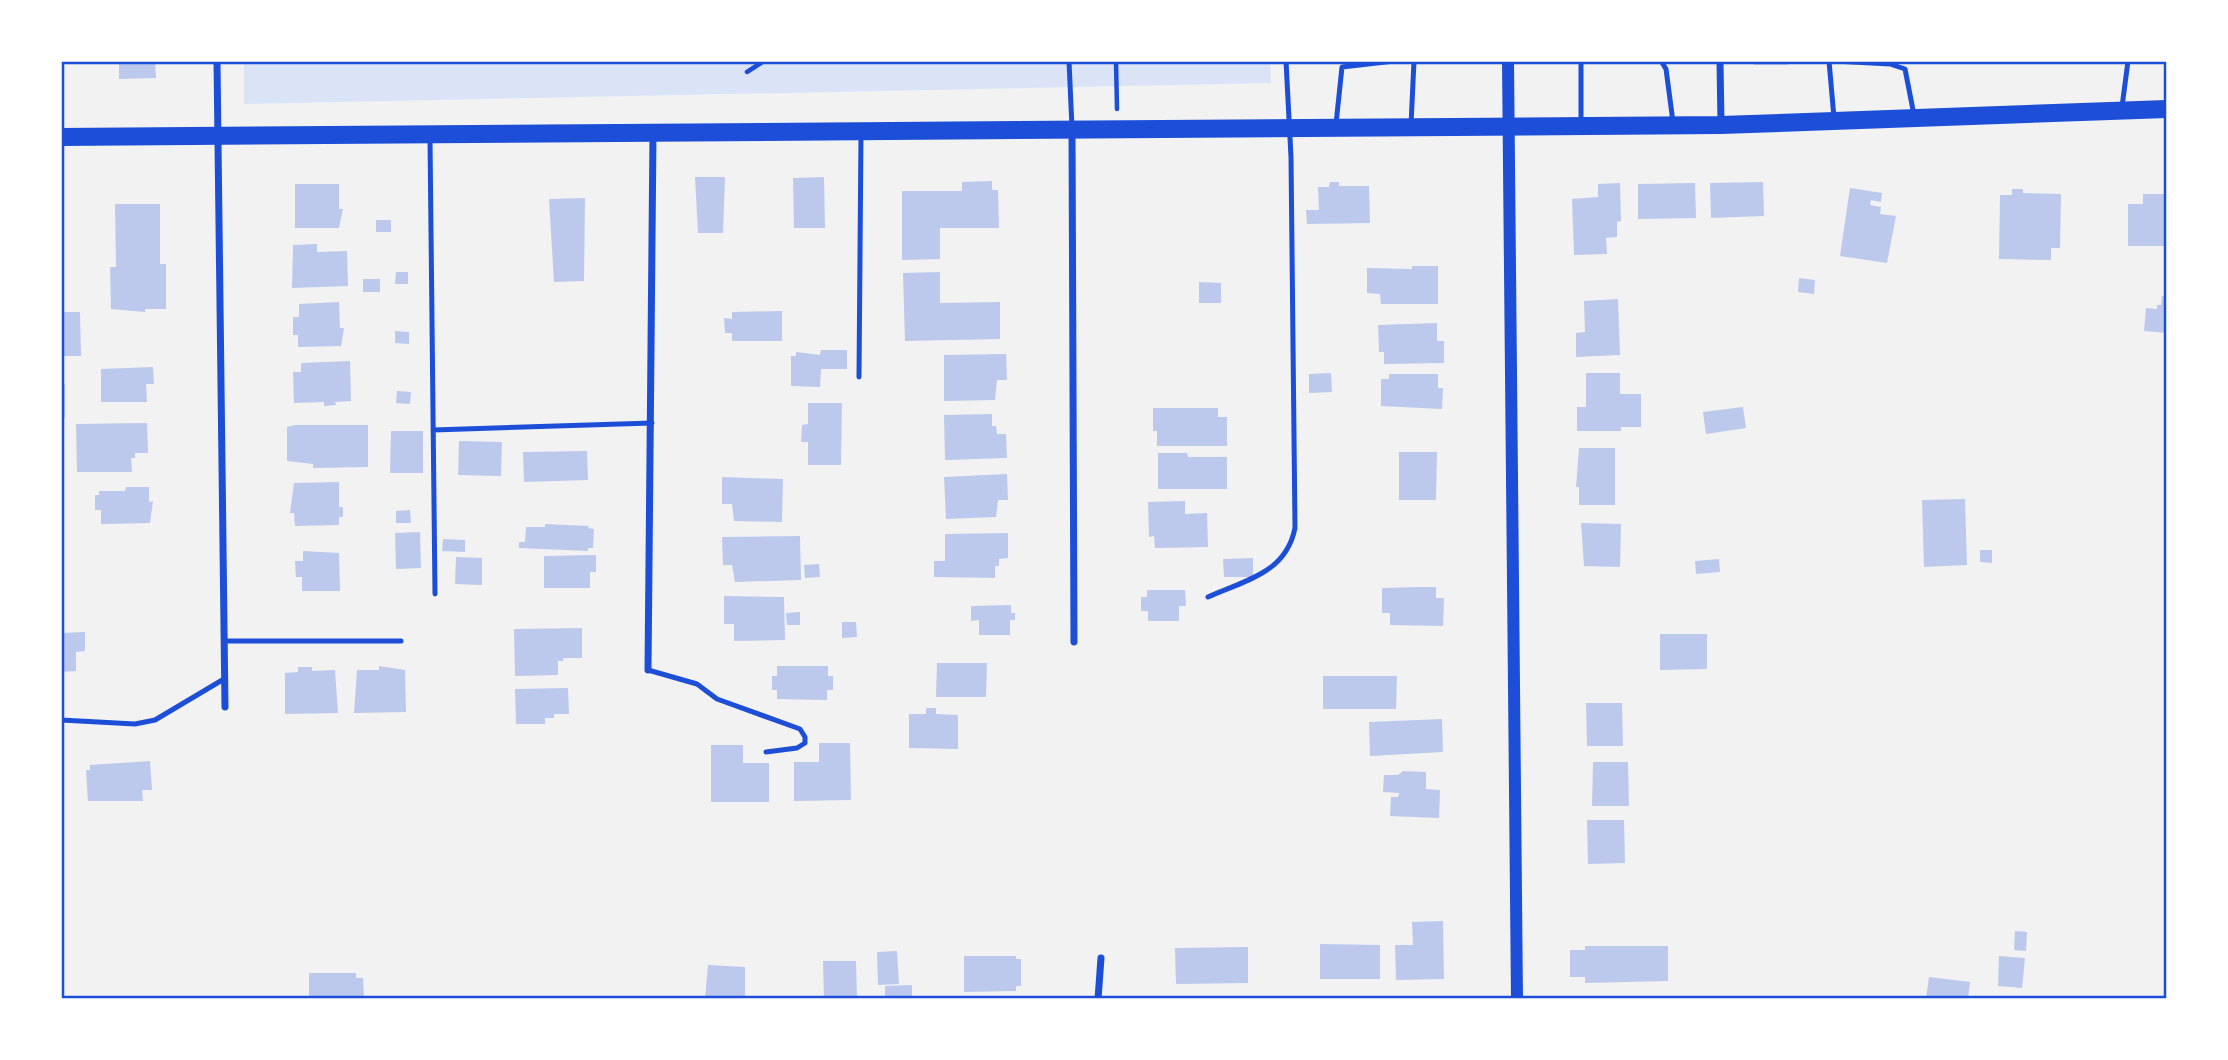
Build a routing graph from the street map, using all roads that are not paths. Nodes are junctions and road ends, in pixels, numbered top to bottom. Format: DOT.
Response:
graph roads {
  1 [pos="217,61"];
  2 [pos="1069,61"];
  3 [pos="1286,61"];
  4 [pos="1394,61"];
  5 [pos="1414,61"];
  6 [pos="1508,61"];
  7 [pos="1581,61"];
  8 [pos="1661,61"];
  9 [pos="1720,61"];
  10 [pos="1832,61"];
  11 [pos="2128,61"];
  12 [pos="1341,64"];
  13 [pos="2167,109"];
  14 [pos="2121,111"];
  15 [pos="1915,118"];
  16 [pos="1834,121"];
  17 [pos="1721,124"];
  18 [pos="1581,125"];
  19 [pos="1674,125"];
  20 [pos="1509,126"];
  21 [pos="1336,127"];
  22 [pos="1411,127"];
  23 [pos="1288,128"];
  24 [pos="1072,130"];
  25 [pos="861,131"];
  26 [pos="653,133"];
  27 [pos="430,134"];
  28 [pos="218,136"];
  29 [pos="61,137"];
  30 [pos="859,377"];
  31 [pos="652,423"];
  32 [pos="433,430"];
  33 [pos="435,594"];
  34 [pos="1208,597"];
  35 [pos="401,640"];
  36 [pos="224,641"];
  37 [pos="1074,642"];
  38 [pos="648,670"];
  39 [pos="224,679"];
  40 [pos="225,707"];
  41 [pos="61,720"];
  42 [pos="766,752"];
  43 [pos="1101,958"];
  44 [pos="1098,999"];
  45 [pos="1517,999"];
  1 -- 28 [label="street"];
  2 -- 24 [label="lane"];
  3 -- 23 [label="lane"];
  4 -- 12 [label="lane"];
  5 -- 22 [label="lane"];
  6 -- 20 [label="street"];
  7 -- 18 [label="lane"];
  8 -- 19 [label="lane"];
  9 -- 17 [label="street"];
  10 -- 15 [label="lane"];
  10 -- 16 [label="lane"];
  11 -- 14 [label="lane"];
  12 -- 21 [label="lane"];
  13 -- 14 [label="main road"];
  14 -- 15 [label="main road"];
  15 -- 16 [label="main road"];
  16 -- 17 [label="main road"];
  17 -- 19 [label="main road"];
  18 -- 19 [label="main road"];
  18 -- 20 [label="main road"];
  20 -- 22 [label="main road"];
  20 -- 45 [label="street"];
  21 -- 22 [label="main road"];
  21 -- 23 [label="main road"];
  23 -- 24 [label="main road"];
  23 -- 34 [label="lane"];
  24 -- 25 [label="main road"];
  24 -- 37 [label="street"];
  25 -- 26 [label="main road"];
  25 -- 30 [label="lane"];
  26 -- 27 [label="main road"];
  26 -- 31 [label="street"];
  27 -- 28 [label="main road"];
  27 -- 32 [label="lane"];
  28 -- 29 [label="main road"];
  28 -- 36 [label="street"];
  31 -- 32 [label="lane"];
  31 -- 38 [label="street"];
  32 -- 33 [label="lane"];
  35 -- 36 [label="lane"];
  36 -- 39 [label="street"];
  38 -- 42 [label="lane"];
  39 -- 40 [label="street"];
  39 -- 41 [label="lane"];
  43 -- 44 [label="street"];
}
